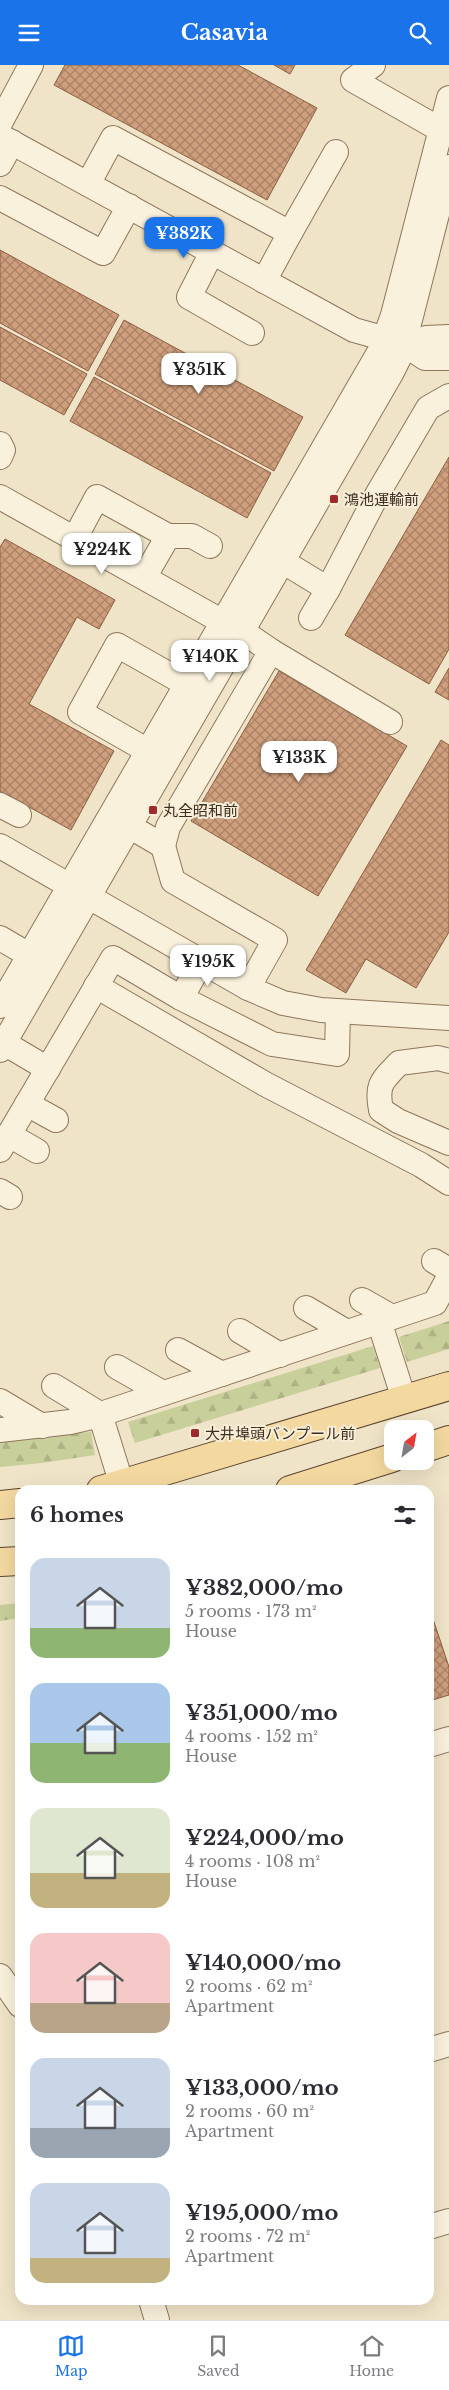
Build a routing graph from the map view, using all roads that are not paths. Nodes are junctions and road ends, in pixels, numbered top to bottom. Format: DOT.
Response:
graph roads {
  1 [pos="31,65"];
  2 [pos="373,65"];
  3 [pos="449,98"];
  4 [pos="441,130"];
  5 [pos="4,133"];
  6 [pos="336,151"];
  7 [pos="0,164"];
  8 [pos="449,167"];
  9 [pos="88,184"];
  10 [pos="0,198"];
  11 [pos="129,206"];
  12 [pos="290,233"];
  13 [pos="212,252"];
  14 [pos="264,281"];
  15 [pos="252,333"];
  16 [pos="449,337"];
  17 [pos="394,342"];
  18 [pos="449,358"];
  19 [pos="449,396"];
  20 [pos="0,444"];
  21 [pos="0,457"];
  22 [pos="0,497"];
  23 [pos="168,536"];
  24 [pos="75,538"];
  25 [pos="210,546"];
  26 [pos="282,561"];
  27 [pos="146,576"];
  28 [pos="328,589"];
  29 [pos="311,618"];
  30 [pos="232,626"];
  31 [pos="270,651"];
  32 [pos="186,684"];
  33 [pos="390,722"];
  34 [pos="148,751"];
  35 [pos="129,825"];
  36 [pos="0,846"];
  37 [pos="163,846"];
  38 [pos="79,890"];
  39 [pos="0,938"];
  40 [pos="29,955"];
  41 [pos="202,961"];
  42 [pos="96,985"];
  43 [pos="248,988"];
  44 [pos="181,998"];
  45 [pos="0,1006"];
  46 [pos="338,1012"];
  47 [pos="449,1018"];
  48 [pos="2,1046"];
  49 [pos="449,1061"];
  50 [pos="48,1069"];
  51 [pos="27,1104"];
  52 [pos="56,1120"];
  53 [pos="5,1143"];
  54 [pos="449,1143"];
  55 [pos="37,1151"];
  56 [pos="449,1183"];
  57 [pos="444,1269"];
  58 [pos="362,1300"];
  59 [pos="306,1308"];
  60 [pos="386,1319"];
  61 [pos="240,1331"];
  62 [pos="347,1332"];
  63 [pos="178,1349"];
  64 [pos="280,1355"];
  65 [pos="117,1367"];
  66 [pos="222,1374"];
  67 [pos="449,1385"];
  68 [pos="54,1386"];
  69 [pos="163,1393"];
  70 [pos="404,1399"];
  71 [pos="0,1401"];
  72 [pos="100,1414"];
  73 [pos="42,1426"];
  74 [pos="0,1430"];
  75 [pos="449,1440"];
  76 [pos="434,1445"];
  77 [pos="384,1461"];
  78 [pos="111,1485"];
  79 [pos="118,1485"];
  80 [pos="306,1485"];
  81 [pos="15,1504"];
  82 [pos="0,1505"];
  83 [pos="15,1561"];
  84 [pos="0,1562"];
  85 [pos="449,1739"];
  86 [pos="434,1744"];
  87 [pos="0,1976"];
  88 [pos="15,1998"];
  89 [pos="449,2044"];
  90 [pos="434,2048"];
  91 [pos="449,2221"];
  92 [pos="434,2226"];
  93 [pos="152,2305"];
  94 [pos="157,2320"];
  1 -- 5 [label="street"];
  2 -- 4 [label="street"];
  3 -- 4 [label="street"];
  4 -- 17 [label="street"];
  5 -- 7 [label="street"];
  5 -- 9 [label="street"];
  6 -- 12 [label="street"];
  8 -- 17 [label="street"];
  9 -- 11 [label="street"];
  9 -- 12 [label="street"];
  10 -- 11 [label="street"];
  11 -- 13 [label="street"];
  12 -- 14 [label="street"];
  13 -- 14 [label="street"];
  13 -- 15 [label="street"];
  14 -- 17 [label="street"];
  16 -- 17 [label="street"];
  17 -- 18 [label="street"];
  17 -- 26 [label="street"];
  17 -- 30 [label="street"];
  19 -- 28 [label="street"];
  20 -- 21 [label="street"];
  22 -- 24 [label="street"];
  23 -- 24 [label="street"];
  23 -- 25 [label="street"];
  23 -- 27 [label="street"];
  24 -- 27 [label="street"];
  26 -- 28 [label="street"];
  26 -- 30 [label="street"];
  27 -- 30 [label="street"];
  28 -- 29 [label="street"];
  30 -- 31 [label="street"];
  30 -- 32 [label="street"];
  30 -- 35 [label="street"];
  31 -- 33 [label="street"];
  31 -- 37 [label="street"];
  32 -- 34 [label="street"];
  32 -- 34 [label="street"];
  34 -- 38 [label="street"];
  35 -- 37 [label="street"];
  35 -- 38 [label="street"];
  36 -- 38 [label="street"];
  37 -- 43 [label="street"];
  38 -- 40 [label="street"];
  38 -- 41 [label="street"];
  38 -- 48 [label="street"];
  39 -- 40 [label="street"];
  40 -- 45 [label="street"];
  41 -- 43 [label="street"];
  41 -- 44 [label="street"];
  42 -- 44 [label="street"];
  42 -- 50 [label="street"];
  42 -- 56 [label="street"];
  43 -- 46 [label="street"];
  44 -- 46 [label="street"];
  46 -- 47 [label="street"];
  48 -- 50 [label="street"];
  49 -- 54 [label="street"];
  50 -- 51 [label="street"];
  51 -- 52 [label="street"];
  51 -- 53 [label="street"];
  53 -- 55 [label="street"];
  57 -- 60 [label="street"];
  58 -- 60 [label="street"];
  59 -- 62 [label="street"];
  60 -- 62 [label="street"];
  60 -- 70 [label="street"];
  61 -- 64 [label="street"];
  62 -- 64 [label="street"];
  63 -- 66 [label="street"];
  64 -- 66 [label="street"];
  65 -- 69 [label="street"];
  66 -- 69 [label="street"];
  67 -- 70 [label="main road"];
  68 -- 72 [label="street"];
  69 -- 72 [label="street"];
  70 -- 79 [label="main road"];
  71 -- 73 [label="street"];
  72 -- 73 [label="street"];
  72 -- 78 [label="street"];
  73 -- 74 [label="street"];
  75 -- 76 [label="main road"];
  77 -- 80 [label="main road"];
  81 -- 82 [label="main road"];
  83 -- 84 [label="main road"];
  85 -- 86 [label="street"];
  87 -- 88 [label="street"];
  89 -- 90 [label="street"];
  91 -- 92 [label="street"];
  93 -- 94 [label="street"];
}
